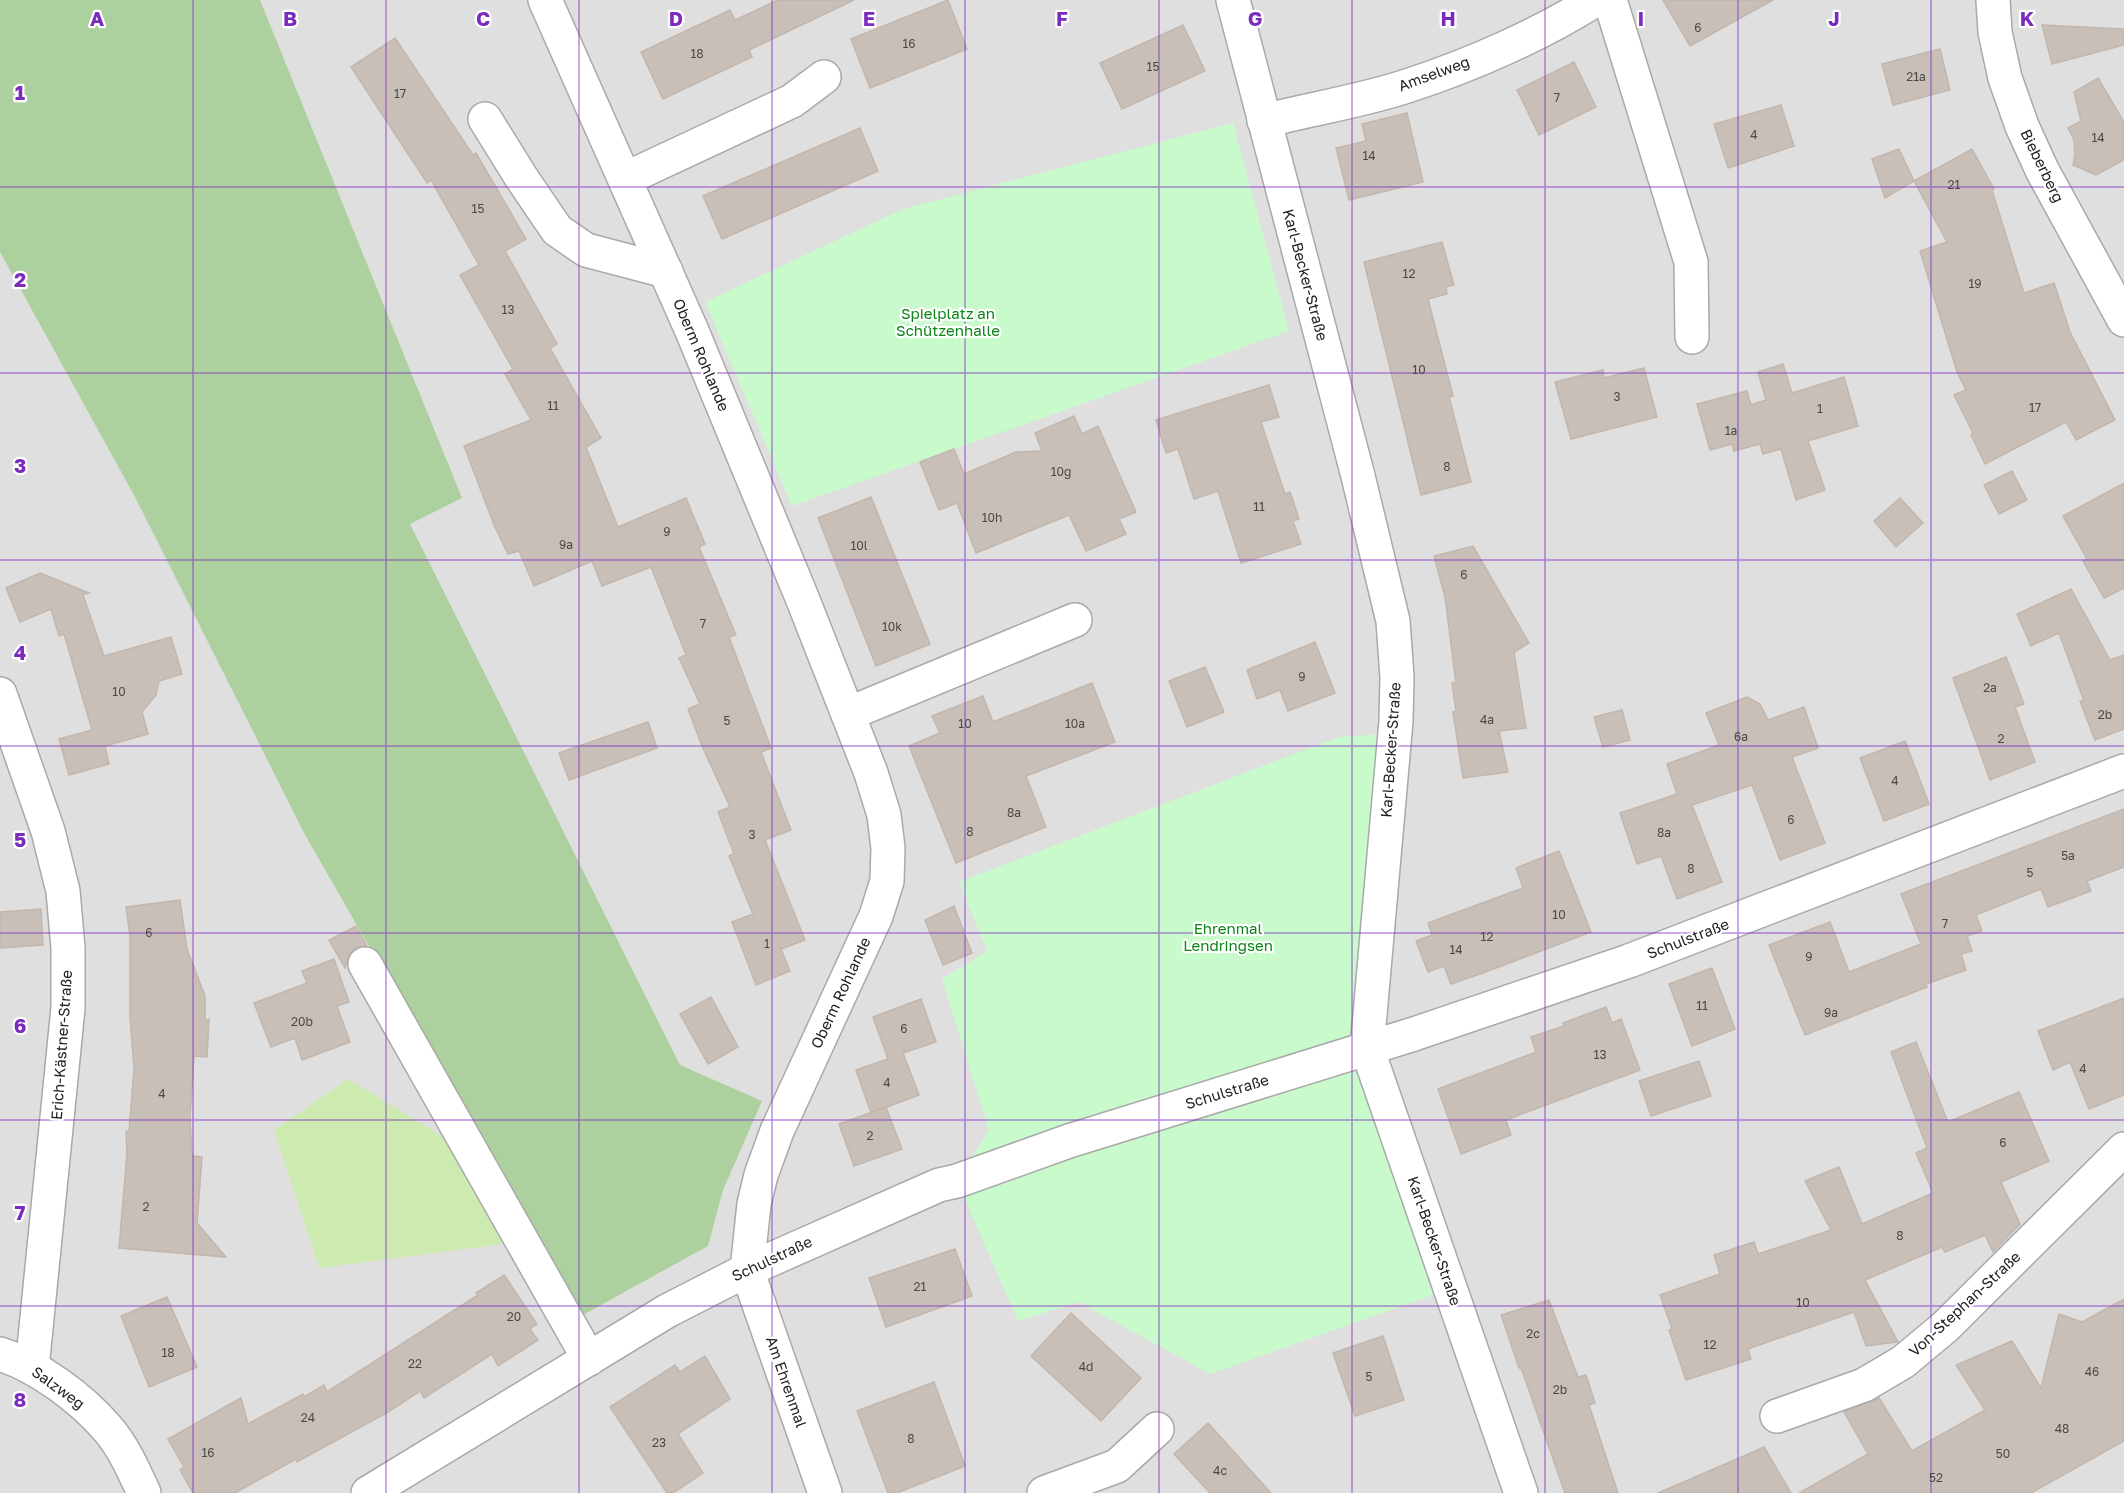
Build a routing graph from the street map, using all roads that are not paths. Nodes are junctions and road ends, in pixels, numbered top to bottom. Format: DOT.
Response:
graph roads {
  1 [pos="545,0"];
  2 [pos="1233,0"];
  3 [pos="1595,0"];
  4 [pos="1610,0"];
  5 [pos="1993,0"];
  6 [pos="824,77"];
  7 [pos="485,119"];
  8 [pos="1264,121"];
  9 [pos="625,179"];
  10 [pos="666,271"];
  11 [pos="2122,311"];
  12 [pos="1692,337"];
  13 [pos="1075,620"];
  14 [pos="0,694"];
  15 [pos="848,714"];
  16 [pos="2124,771"];
  17 [pos="364,963"];
  18 [pos="1367,1048"];
  19 [pos="2124,1149"];
  20 [pos="747,1270"];
  21 [pos="0,1354"];
  22 [pos="589,1359"];
  23 [pos="32,1368"];
  24 [pos="1777,1416"];
  25 [pos="1157,1429"];
  26 [pos="144,1493"];
  27 [pos="368,1493"];
  28 [pos="825,1493"];
  29 [pos="1044,1493"];
  30 [pos="1521,1493"];
  1 -- 9 [label="street, Oberm Rohlande"];
  2 -- 8 [label="street, Karl-Becker-Straße"];
  3 -- 8 [label="street, Amselweg"];
  4 -- 12 [label="street"];
  5 -- 11 [label="street, Bieberberg"];
  6 -- 9 [label="street"];
  7 -- 10 [label="street"];
  8 -- 18 [label="street, Karl-Becker-Straße"];
  9 -- 10 [label="street, Oberm Rohlande"];
  10 -- 15 [label="street, Oberm Rohlande"];
  13 -- 15 [label="street"];
  14 -- 23 [label="street, Erich-Kästner-Straße"];
  15 -- 20 [label="street, Oberm Rohlande"];
  16 -- 18 [label="street, Schulstraße"];
  17 -- 22 [label="street"];
  18 -- 20 [label="street, Schulstraße"];
  18 -- 30 [label="street, Karl-Becker-Straße"];
  19 -- 24 [label="street, Von-Stephan-Straße"];
  20 -- 22 [label="street, Schulstraße"];
  20 -- 28 [label="street, Am Ehrenmal"];
  21 -- 23 [label="street, Salzweg"];
  22 -- 27 [label="street, Schulstraße"];
  23 -- 26 [label="street, Salzweg"];
  25 -- 29 [label="street"];
}
